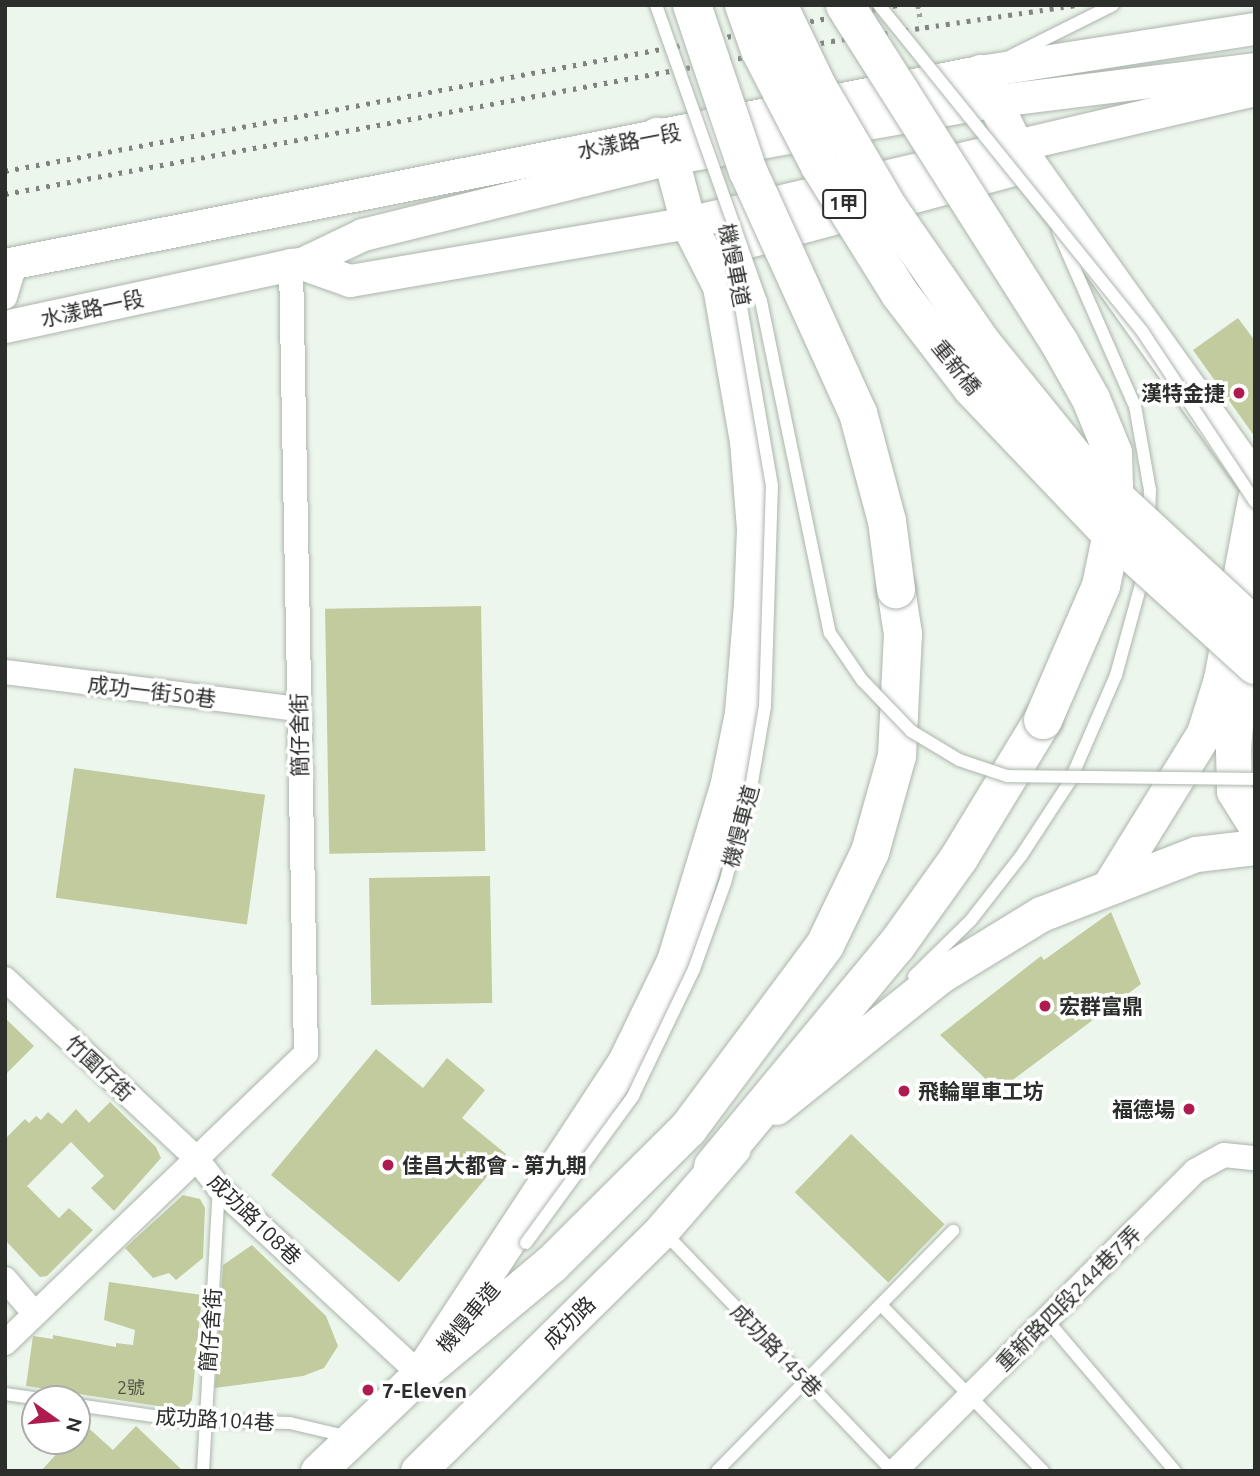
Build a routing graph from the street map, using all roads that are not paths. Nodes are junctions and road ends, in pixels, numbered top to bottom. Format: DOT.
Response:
graph roads {
  1 [pos="656,5"];
  2 [pos="692,5"];
  3 [pos="744,5"];
  4 [pos="778,5"];
  5 [pos="845,5"];
  6 [pos="879,5"];
  7 [pos="1113,5"];
  8 [pos="1255,29"];
  9 [pos="1255,69"];
  10 [pos="985,87"];
  11 [pos="1255,90"];
  12 [pos="664,147"];
  13 [pos="1022,155"];
  14 [pos="721,192"];
  15 [pos="1045,206"];
  16 [pos="688,223"];
  17 [pos="10,264"];
  18 [pos="297,264"];
  19 [pos="719,286"];
  20 [pos="5,297"];
  21 [pos="5,327"];
  22 [pos="1255,481"];
  23 [pos="1255,501"];
  24 [pos="1255,626"];
  25 [pos="1255,657"];
  26 [pos="1255,665"];
  27 [pos="5,672"];
  28 [pos="298,709"];
  29 [pos="1255,779"];
  30 [pos="1255,825"];
  31 [pos="1255,847"];
  32 [pos="1109,887"];
  33 [pos="5,979"];
  34 [pos="790,1095"];
  35 [pos="195,1157"];
  36 [pos="1255,1158"];
  37 [pos="712,1167"];
  38 [pos="219,1188"];
  39 [pos="662,1230"];
  40 [pos="953,1231"];
  41 [pos="522,1249"];
  42 [pos="5,1279"];
  43 [pos="496,1286"];
  44 [pos="881,1305"];
  45 [pos="35,1314"];
  46 [pos="1046,1319"];
  47 [pos="5,1343"];
  48 [pos="420,1374"];
  49 [pos="808,1382"];
  50 [pos="973,1396"];
  51 [pos="91,1407"];
  52 [pos="204,1419"];
  53 [pos="352,1438"];
  54 [pos="203,1471"];
  55 [pos="318,1471"];
  56 [pos="418,1471"];
  57 [pos="717,1471"];
  58 [pos="894,1471"];
  59 [pos="1043,1471"];
  60 [pos="1175,1471"];
  1 -- 14 [label="lane, 機慢車道, bridge"];
  2 -- 48 [label="main road, bridge"];
  3 -- 26 [label="main road, 重新橋 / 1甲, bridge"];
  4 -- 24 [label="main road, 重新橋 / 1甲, bridge"];
  5 -- 37 [label="main road, bridge"];
  6 -- 15 [label="lane, bridge"];
  7 -- 10 [label="lane"];
  8 -- 10 [label="street, 水漾路一段"];
  9 -- 10 [label="street, 水漾路一段"];
  10 -- 12 [label="street, 水漾路一段"];
  10 -- 13 [label="main road"];
  11 -- 13 [label="street"];
  12 -- 16 [label="main road"];
  12 -- 17 [label="street, 水漾路一段"];
  12 -- 18 [label="street, 水漾路一段"];
  13 -- 16 [label="street"];
  13 -- 19 [label="main road"];
  13 -- 22 [label="main road"];
  14 -- 29 [label="lane, 機慢車道, bridge"];
  14 -- 41 [label="lane, 機慢車道, bridge"];
  15 -- 23 [label="lane, bridge"];
  15 -- 34 [label="lane, bridge"];
  16 -- 18 [label="street"];
  16 -- 19 [label="main road"];
  17 -- 20 [label="street"];
  18 -- 21 [label="street, 水漾路一段"];
  18 -- 28 [label="street, 簡仔舍街"];
  19 -- 48 [label="main road"];
  23 -- 32 [label="main road"];
  25 -- 30 [label="main road"];
  27 -- 28 [label="street, 成功一街50巷"];
  28 -- 35 [label="street, 簡仔舍街"];
  31 -- 32 [label="main road, 成功路"];
  32 -- 34 [label="main road, 成功路"];
  33 -- 35 [label="street, 竹圍仔街"];
  34 -- 37 [label="main road, 成功路"];
  35 -- 38 [label="street, 成功路108巷"];
  35 -- 45 [label="street, 成功路108巷"];
  36 -- 46 [label="street, 重新路四段244巷7弄"];
  37 -- 39 [label="main road, 成功路"];
  38 -- 48 [label="street, 成功路108巷"];
  38 -- 52 [label="lane, 簡仔舍街"];
  39 -- 49 [label="lane, 成功路145巷"];
  39 -- 56 [label="main road, 成功路"];
  40 -- 44 [label="lane"];
  42 -- 45 [label="street"];
  43 -- 48 [label="lane, 機慢車道"];
  44 -- 49 [label="lane"];
  44 -- 50 [label="lane"];
  45 -- 47 [label="street, 成功路108巷"];
  46 -- 50 [label="street, 重新路四段244巷7弄"];
  46 -- 60 [label="lane"];
  48 -- 53 [label="main road"];
  49 -- 57 [label="lane"];
  49 -- 58 [label="lane, 成功路145巷"];
  50 -- 58 [label="street, 重新路四段244巷7弄"];
  50 -- 59 [label="lane"];
  51 -- 52 [label="lane, 成功路104巷"];
  52 -- 53 [label="lane, 成功路104巷"];
  52 -- 54 [label="lane, 簡仔舍街"];
  53 -- 55 [label="main road"];
}
